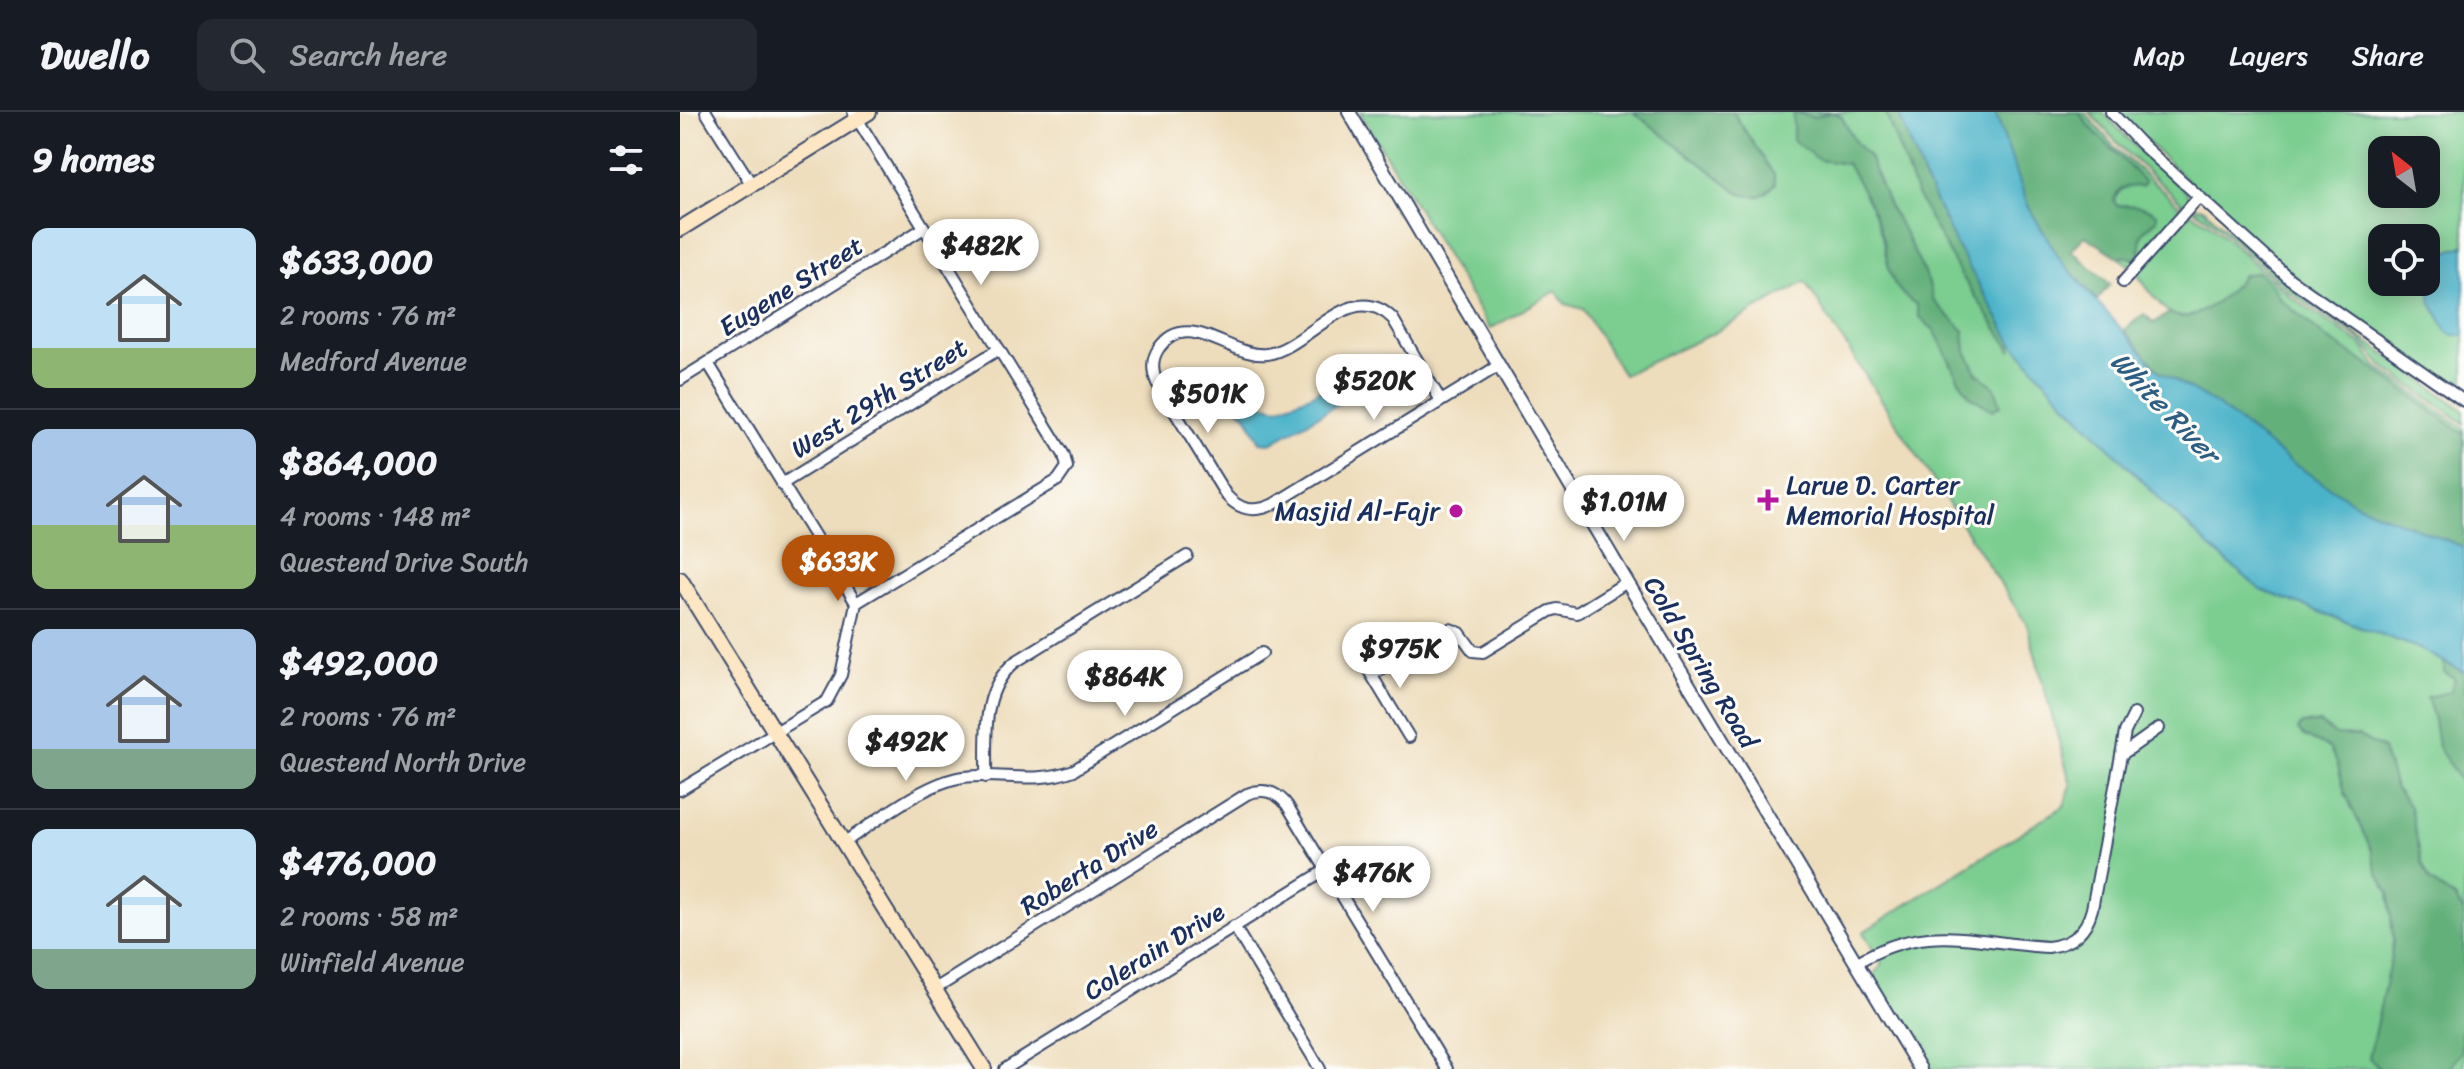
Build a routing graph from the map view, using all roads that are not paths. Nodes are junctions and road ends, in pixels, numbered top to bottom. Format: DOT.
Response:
graph roads {
  1 [pos="706,112"];
  2 [pos="1349,112"];
  3 [pos="2111,112"];
  4 [pos="859,115"];
  5 [pos="752,185"];
  6 [pos="2199,197"];
  7 [pos="924,228"];
  8 [pos="680,229"];
  9 [pos="2123,282"];
  10 [pos="999,349"];
  11 [pos="708,363"];
  12 [pos="1498,366"];
  13 [pos="680,380"];
  14 [pos="1441,401"];
  15 [pos="2464,401"];
  16 [pos="782,484"];
  17 [pos="1187,556"];
  18 [pos="680,579"];
  19 [pos="1627,582"];
  20 [pos="856,603"];
  21 [pos="1262,653"];
  22 [pos="1363,661"];
  23 [pos="1372,675"];
  24 [pos="2134,714"];
  25 [pos="2159,728"];
  26 [pos="775,733"];
  27 [pos="1409,737"];
  28 [pos="2121,755"];
  29 [pos="986,777"];
  30 [pos="680,790"];
  31 [pos="843,843"];
  32 [pos="1326,870"];
  33 [pos="1234,926"];
  34 [pos="1856,963"];
  35 [pos="935,989"];
  36 [pos="984,1069"];
  37 [pos="1005,1069"];
  38 [pos="1320,1069"];
  39 [pos="1447,1069"];
  40 [pos="1920,1069"];
  1 -- 5 [label="street"];
  2 -- 12 [label="street, Cold Spring Road"];
  3 -- 6 [label="street"];
  4 -- 5 [label="main road"];
  4 -- 7 [label="street"];
  5 -- 8 [label="main road"];
  6 -- 9 [label="street"];
  6 -- 15 [label="street"];
  7 -- 10 [label="street"];
  7 -- 11 [label="street, Eugene Street"];
  10 -- 16 [label="street, West 29th Street"];
  10 -- 20 [label="street"];
  11 -- 13 [label="street, Eugene Street"];
  11 -- 16 [label="street"];
  12 -- 14 [label="street"];
  12 -- 19 [label="street, Cold Spring Road"];
  14 -- 14 [label="street"];
  16 -- 20 [label="street"];
  17 -- 29 [label="street"];
  18 -- 26 [label="main road"];
  19 -- 23 [label="street"];
  19 -- 34 [label="street, Cold Spring Road"];
  20 -- 26 [label="street"];
  21 -- 29 [label="street"];
  22 -- 23 [label="street"];
  23 -- 27 [label="street"];
  24 -- 28 [label="street"];
  25 -- 28 [label="street"];
  26 -- 30 [label="street"];
  26 -- 31 [label="main road"];
  28 -- 34 [label="street"];
  29 -- 31 [label="street"];
  31 -- 35 [label="main road"];
  32 -- 33 [label="street, Colerain Drive"];
  32 -- 35 [label="street, Roberta Drive"];
  32 -- 39 [label="street"];
  33 -- 37 [label="street, Colerain Drive"];
  33 -- 38 [label="street"];
  34 -- 40 [label="street, Cold Spring Road"];
  35 -- 36 [label="main road"];
}
